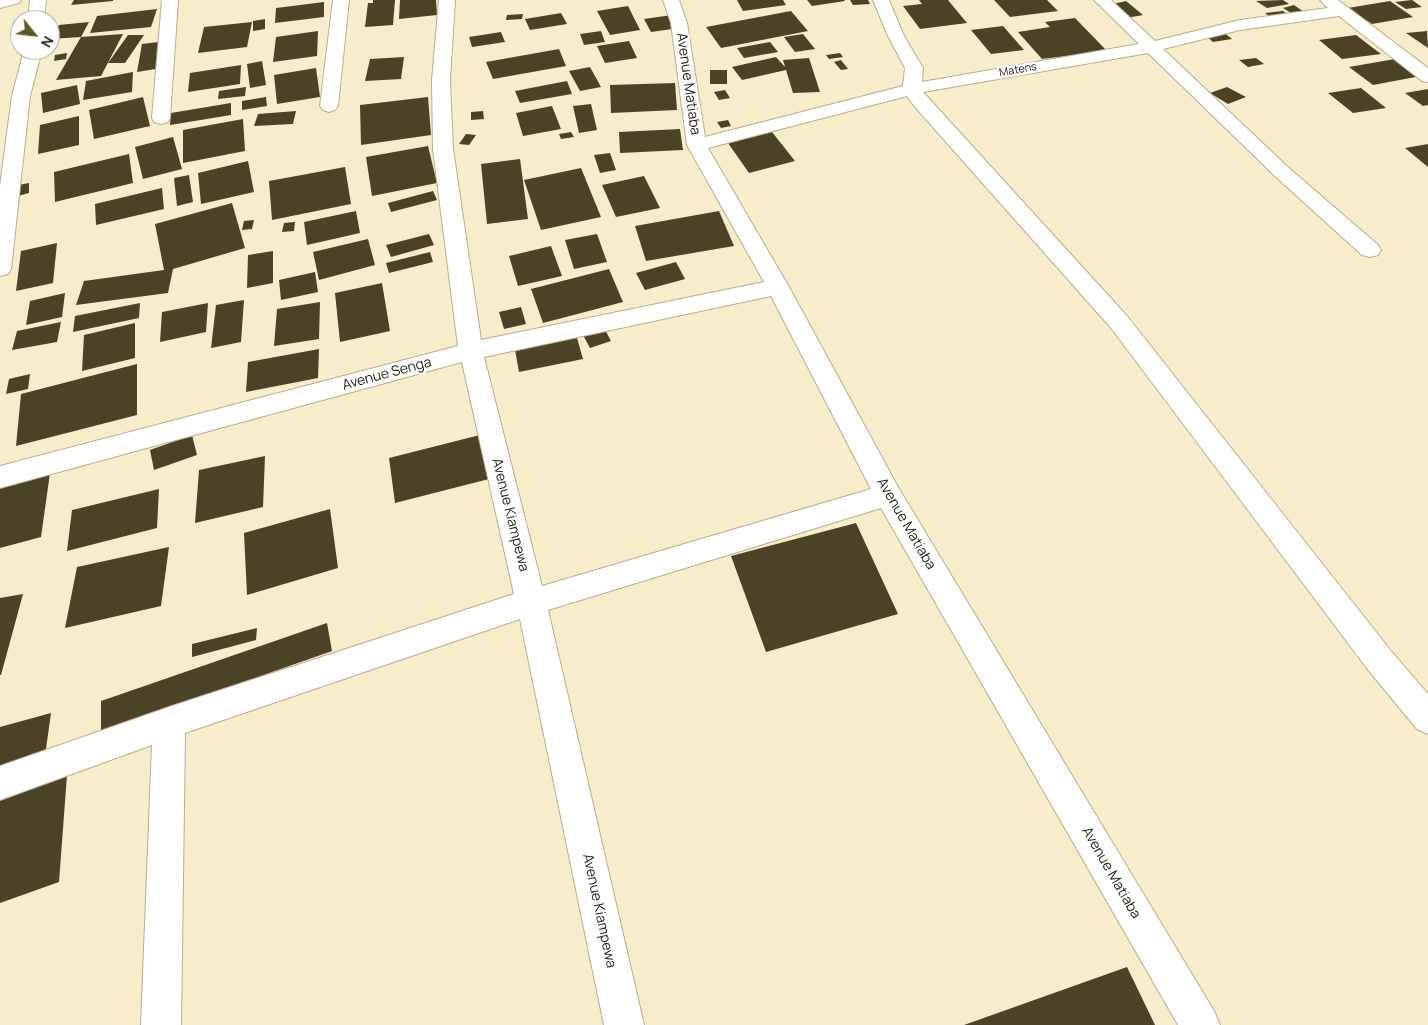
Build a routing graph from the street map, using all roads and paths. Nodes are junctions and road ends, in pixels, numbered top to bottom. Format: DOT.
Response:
graph roads {
  1 [pos="13,0"];
  2 [pos="170,0"];
  3 [pos="341,0"];
  4 [pos="447,0"];
  5 [pos="671,0"];
  6 [pos="881,0"];
  7 [pos="1102,0"];
  8 [pos="1328,0"];
  9 [pos="0,2"];
  10 [pos="1342,11"];
  11 [pos="1152,47"];
  12 [pos="31,60"];
  13 [pos="1428,77"];
  14 [pos="912,89"];
  15 [pos="22,96"];
  16 [pos="0,101"];
  17 [pos="329,106"];
  18 [pos="161,118"];
  19 [pos="696,145"];
  20 [pos="1370,250"];
  21 [pos="1,262"];
  22 [pos="778,287"];
  23 [pos="471,351"];
  24 [pos="0,477"];
  25 [pos="888,495"];
  26 [pos="531,602"];
  27 [pos="1428,718"];
  28 [pos="169,723"];
  29 [pos="0,784"];
  30 [pos="162,1025"];
  31 [pos="624,1025"];
  32 [pos="1200,1025"];
  1 -- 9 [label="street"];
  2 -- 18 [label="street"];
  3 -- 17 [label="street"];
  4 -- 23 [label="street, Avenue Kiampewa"];
  5 -- 19 [label="street, Avenue Matiaba"];
  6 -- 14 [label="street"];
  7 -- 11 [label="street"];
  8 -- 10 [label="street"];
  10 -- 11 [label="street, Matens"];
  10 -- 13 [label="street"];
  11 -- 14 [label="street, Matens"];
  11 -- 20 [label="street"];
  12 -- 15 [label="street"];
  14 -- 19 [label="street, Matens"];
  14 -- 27 [label="street"];
  15 -- 16 [label="street"];
  15 -- 21 [label="street"];
  19 -- 22 [label="street, Avenue Matiaba"];
  22 -- 23 [label="street, Avenue Senga"];
  22 -- 25 [label="street, Avenue Matiaba"];
  23 -- 24 [label="street, Avenue Senga"];
  23 -- 26 [label="street, Avenue Kiampewa"];
  25 -- 26 [label="street"];
  25 -- 32 [label="street, Avenue Matiaba"];
  26 -- 28 [label="street"];
  26 -- 31 [label="street, Avenue Kiampewa"];
  28 -- 29 [label="street"];
  28 -- 30 [label="street"];
}
